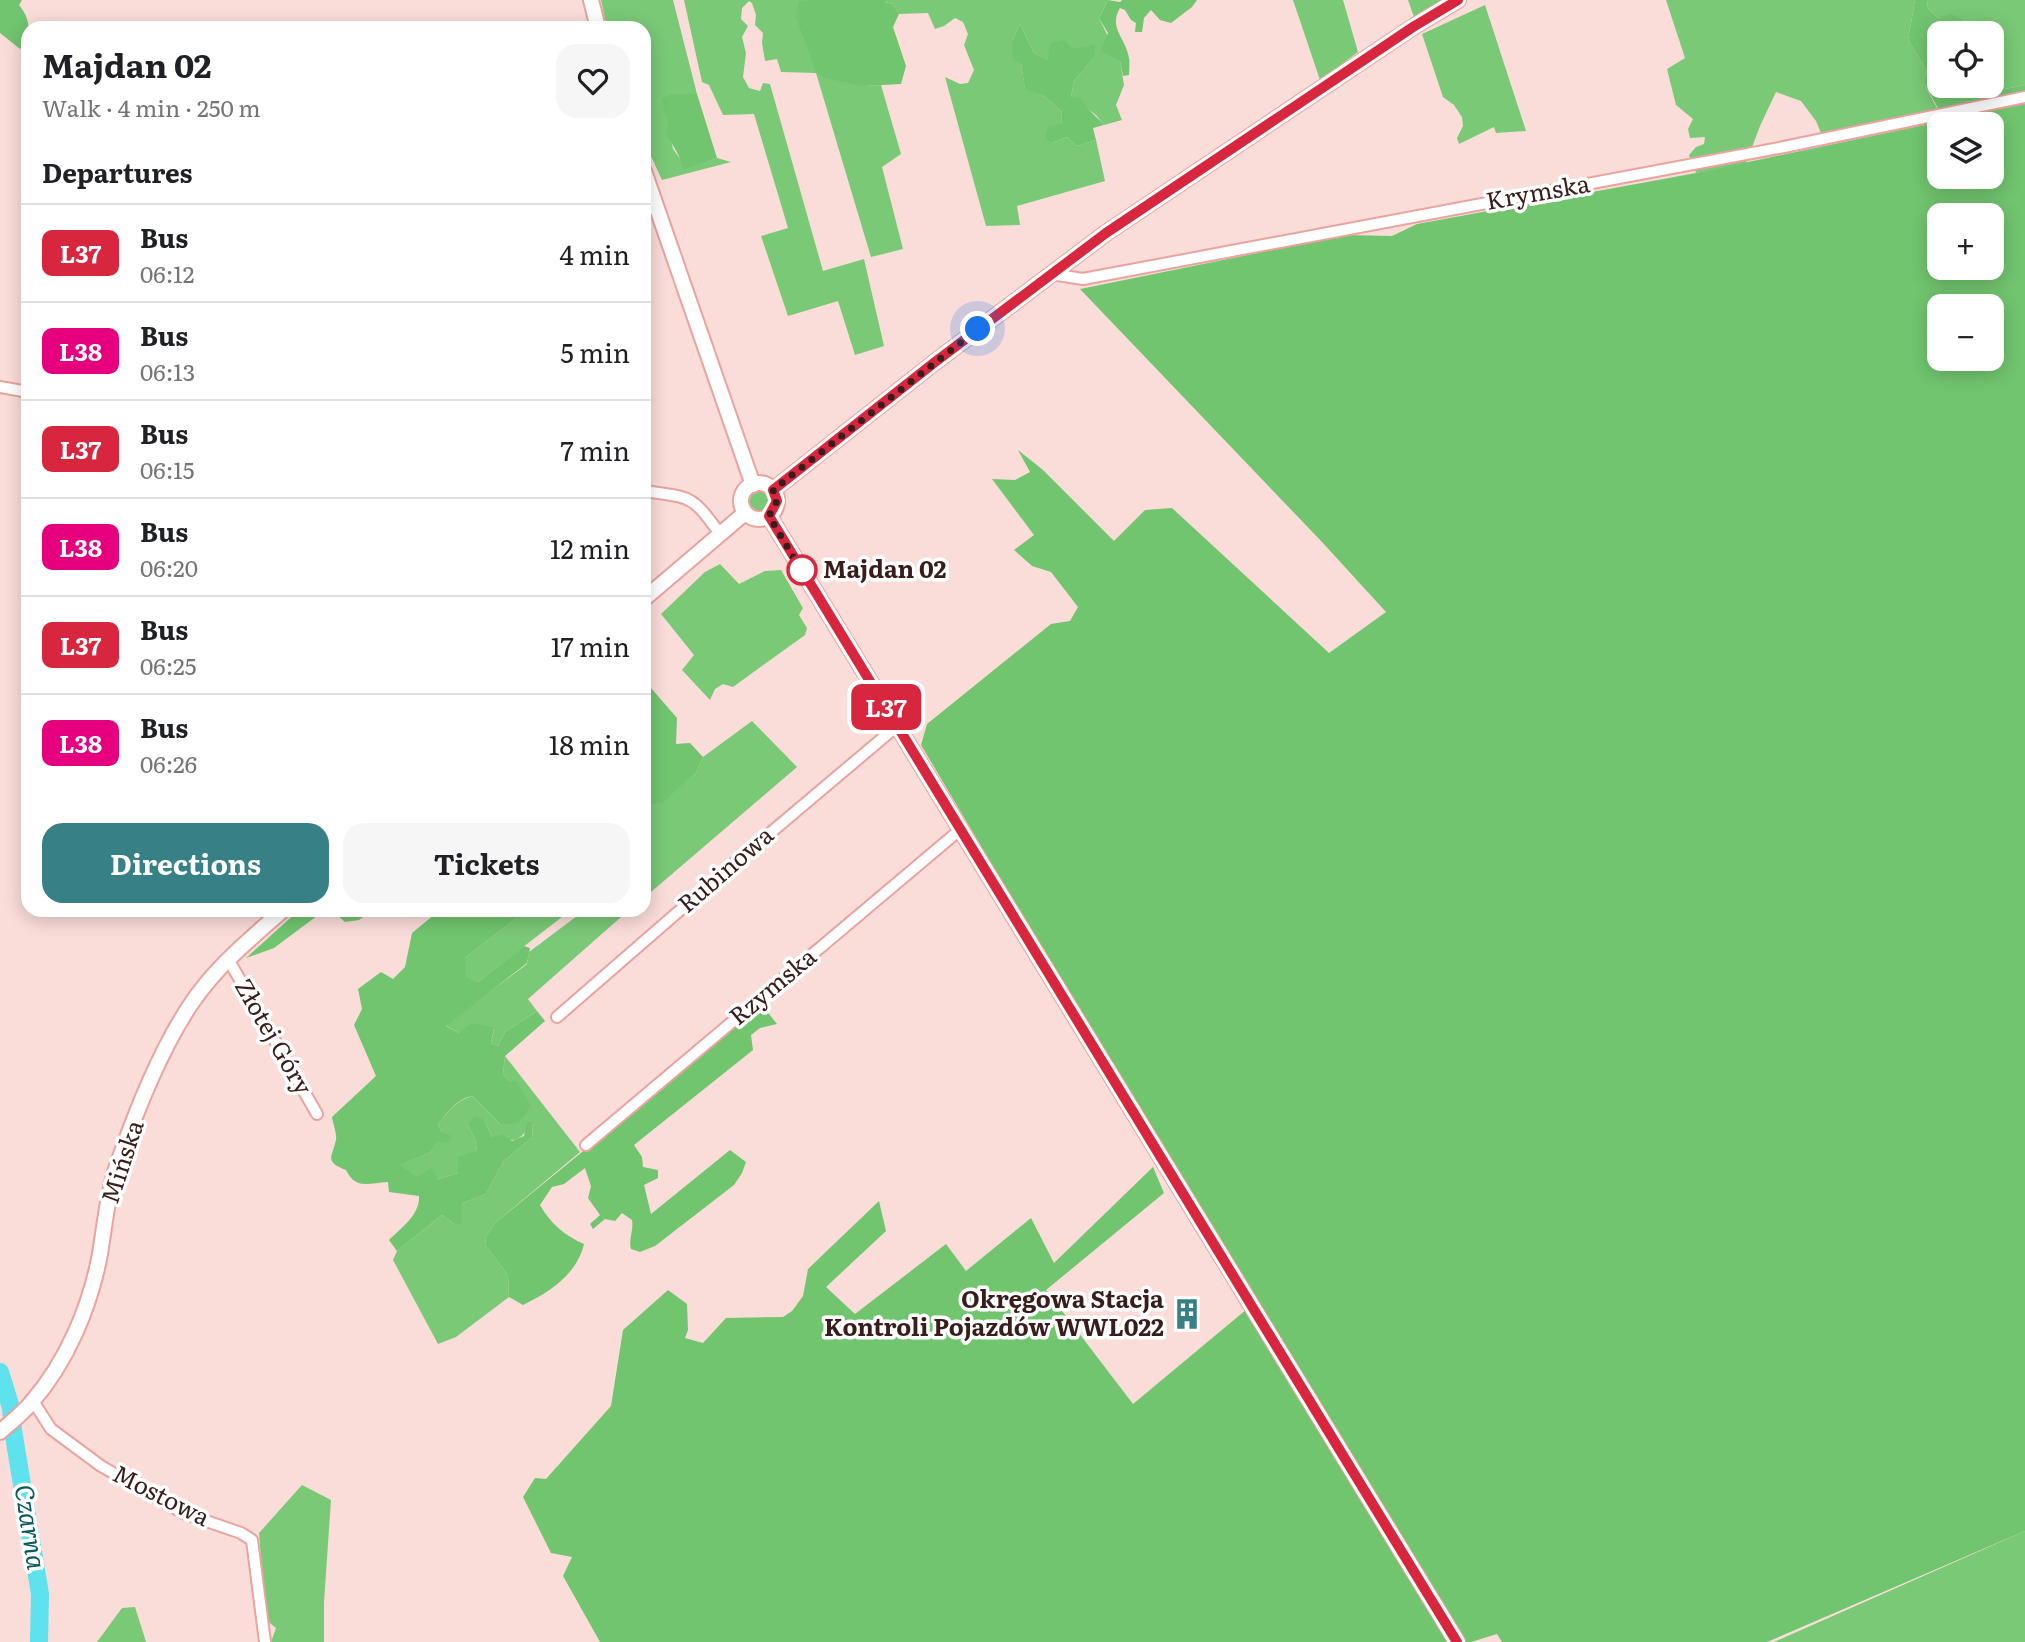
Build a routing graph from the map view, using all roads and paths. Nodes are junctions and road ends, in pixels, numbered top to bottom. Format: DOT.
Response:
graph roads {
  1 [pos="591,0"];
  2 [pos="1458,0"];
  3 [pos="596,21"];
  4 [pos="2025,97"];
  5 [pos="651,191"];
  6 [pos="1051,274"];
  7 [pos="0,387"];
  8 [pos="21,391"];
  9 [pos="753,485"];
  10 [pos="773,490"];
  11 [pos="651,492"];
  12 [pos="745,513"];
  13 [pos="769,516"];
  14 [pos="720,534"];
  15 [pos="651,593"];
  16 [pos="897,726"];
  17 [pos="961,829"];
  18 [pos="274,917"];
  19 [pos="228,959"];
  20 [pos="557,1017"];
  21 [pos="317,1114"];
  22 [pos="586,1145"];
  23 [pos="29,1406"];
  24 [pos="0,1432"];
  25 [pos="265,1642"];
  26 [pos="1457,1642"];
  1 -- 3 [label="street"];
  2 -- 6 [label="street"];
  4 -- 6 [label="street, Krymska"];
  5 -- 9 [label="street"];
  6 -- 10 [label="street"];
  7 -- 8 [label="street"];
  9 -- 10 [label="street"];
  9 -- 12 [label="street"];
  10 -- 13 [label="street"];
  11 -- 14 [label="street"];
  12 -- 13 [label="street"];
  12 -- 14 [label="street"];
  13 -- 16 [label="street"];
  14 -- 15 [label="street"];
  16 -- 17 [label="street"];
  16 -- 20 [label="street, Rubinowa"];
  17 -- 22 [label="street, Rzymska"];
  17 -- 26 [label="street"];
  18 -- 19 [label="street, Mińska"];
  19 -- 21 [label="street, Złotej Góry"];
  19 -- 23 [label="street, Mińska"];
  23 -- 24 [label="street, Mińska"];
  23 -- 25 [label="street, Mostowa"];
}
